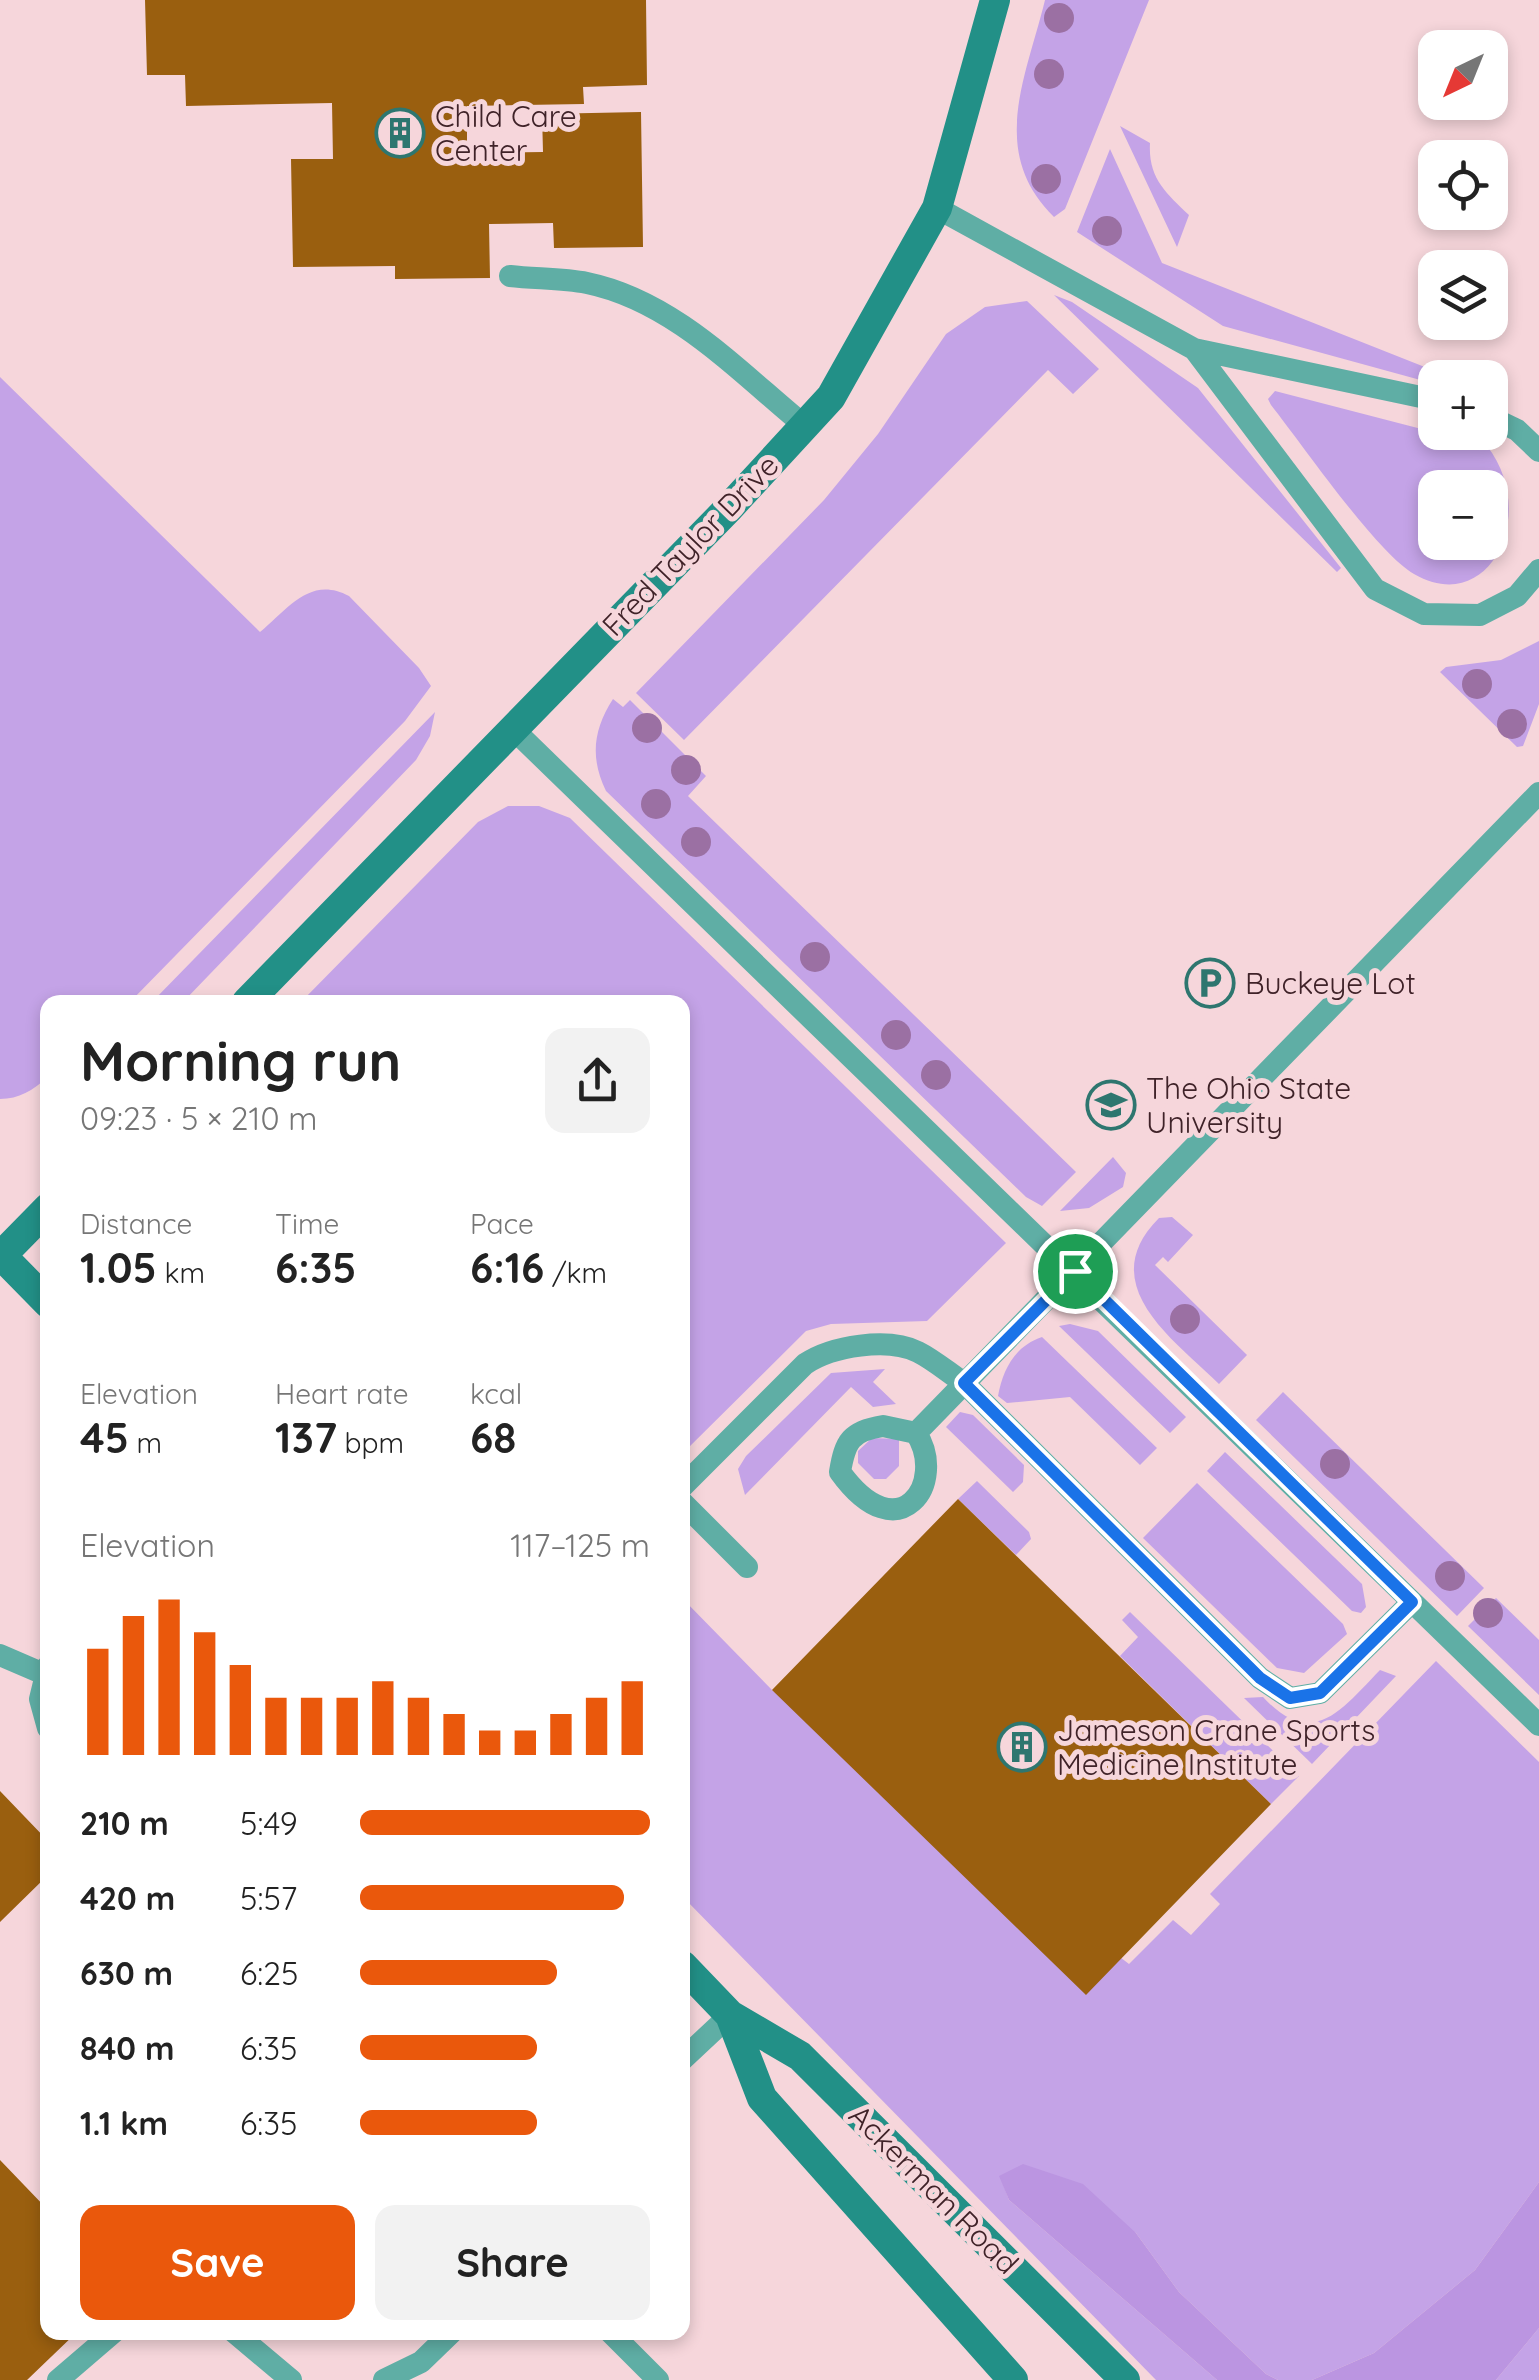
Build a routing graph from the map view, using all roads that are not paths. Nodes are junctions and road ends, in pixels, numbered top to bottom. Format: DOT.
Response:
graph roads {
  1 [pos="995,0"];
  2 [pos="938,208"];
  3 [pos="510,276"];
  4 [pos="1194,349"];
  5 [pos="1418,396"];
  6 [pos="1508,425"];
  7 [pos="804,426"];
  8 [pos="1539,451"];
  9 [pos="1539,570"];
  10 [pos="513,728"];
  11 [pos="1539,793"];
  12 [pos="254,995"];
  13 [pos="40,1216"];
  14 [pos="0,1256"];
  15 [pos="1075,1271"];
  16 [pos="40,1295"];
  17 [pos="964,1383"];
  18 [pos="916,1433"];
  19 [pos="690,1479"];
  20 [pos="690,1510"];
  21 [pos="747,1567"];
  22 [pos="1412,1602"];
  23 [pos="0,1655"];
  24 [pos="40,1668"];
  25 [pos="1539,1726"];
  26 [pos="690,1973"];
  27 [pos="730,2015"];
  28 [pos="690,2052"];
  29 [pos="105,2340"];
  30 [pos="244,2340"];
  31 [pos="444,2340"];
  32 [pos="618,2340"];
  33 [pos="58,2380"];
  34 [pos="291,2380"];
  35 [pos="384,2380"];
  36 [pos="658,2380"];
  37 [pos="1014,2380"];
  38 [pos="1125,2380"];
  1 -- 2 [label="street, Fred Taylor Drive"];
  2 -- 4 [label="lane"];
  2 -- 7 [label="street, Fred Taylor Drive"];
  3 -- 7 [label="lane"];
  4 -- 5 [label="lane"];
  4 -- 9 [label="lane"];
  6 -- 8 [label="lane"];
  7 -- 10 [label="street, Fred Taylor Drive"];
  10 -- 12 [label="street, Fred Taylor Drive"];
  10 -- 15 [label="lane"];
  11 -- 15 [label="lane"];
  13 -- 14 [label="street"];
  14 -- 16 [label="street"];
  15 -- 17 [label="lane"];
  15 -- 22 [label="lane"];
  17 -- 18 [label="lane"];
  17 -- 19 [label="lane"];
  17 -- 22 [label="lane"];
  20 -- 21 [label="lane"];
  22 -- 25 [label="lane"];
  23 -- 24 [label="lane"];
  26 -- 27 [label="street, Ackerman Road"];
  27 -- 28 [label="lane"];
  27 -- 37 [label="street, Ackerman Road"];
  27 -- 38 [label="street, Ackerman Road"];
  29 -- 33 [label="lane"];
  30 -- 34 [label="lane"];
  31 -- 35 [label="lane"];
  32 -- 36 [label="lane"];
}
